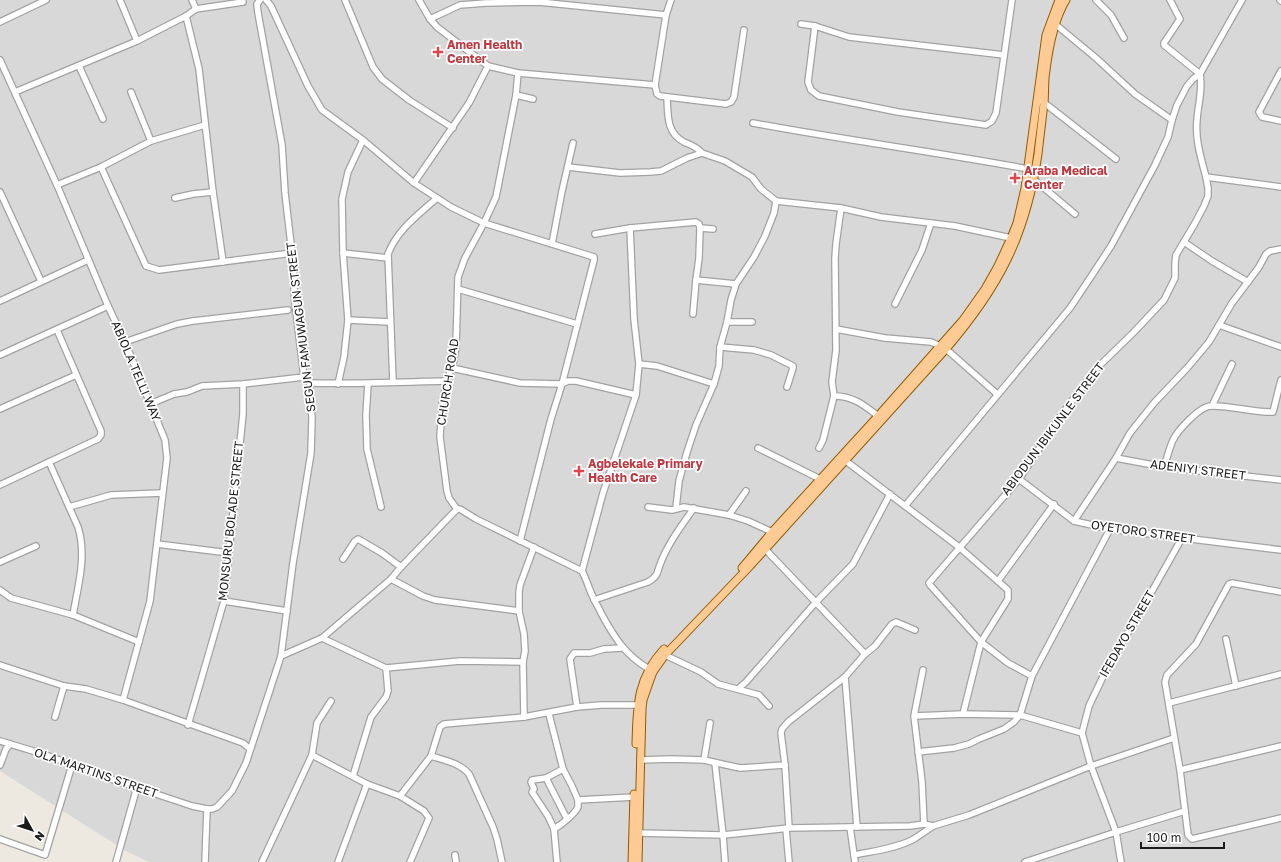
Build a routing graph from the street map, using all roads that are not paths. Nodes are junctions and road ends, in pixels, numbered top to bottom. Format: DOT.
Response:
graph roads {
  1 [pos="46,0"];
  2 [pos="120,0"];
  3 [pos="192,0"];
  4 [pos="260,0"];
  5 [pos="266,0"];
  6 [pos="345,0"];
  7 [pos="419,0"];
  8 [pos="671,0"];
  9 [pos="1012,0"];
  10 [pos="1059,0"];
  11 [pos="1066,0"];
  12 [pos="1096,0"];
  13 [pos="1170,0"];
  14 [pos="1242,0"];
  15 [pos="243,2"];
  16 [pos="196,9"];
  17 [pos="666,15"];
  18 [pos="186,16"];
  19 [pos="430,19"];
  20 [pos="0,22"];
  21 [pos="801,24"];
  22 [pos="1055,24"];
  23 [pos="815,26"];
  24 [pos="744,30"];
  25 [pos="1124,38"];
  26 [pos="137,41"];
  27 [pos="1004,55"];
  28 [pos="0,60"];
  29 [pos="79,66"];
  30 [pos="488,66"];
  31 [pos="1281,71"];
  32 [pos="518,73"];
  33 [pos="1200,74"];
  34 [pos="655,85"];
  35 [pos="15,92"];
  36 [pos="131,92"];
  37 [pos="516,95"];
  38 [pos="667,97"];
  39 [pos="533,99"];
  40 [pos="1040,101"];
  41 [pos="103,119"];
  42 [pos="1172,120"];
  43 [pos="1281,121"];
  44 [pos="753,123"];
  45 [pos="205,125"];
  46 [pos="453,128"];
  47 [pos="363,140"];
  48 [pos="151,141"];
  49 [pos="573,143"];
  50 [pos="702,153"];
  51 [pos="1116,159"];
  52 [pos="101,167"];
  53 [pos="568,167"];
  54 [pos="1028,169"];
  55 [pos="1206,177"];
  56 [pos="1033,180"];
  57 [pos="414,183"];
  58 [pos="57,185"];
  59 [pos="1281,187"];
  60 [pos="0,192"];
  61 [pos="213,192"];
  62 [pos="175,198"];
  63 [pos="437,198"];
  64 [pos="776,201"];
  65 [pos="841,208"];
  66 [pos="1075,214"];
  67 [pos="484,223"];
  68 [pos="931,223"];
  69 [pos="630,228"];
  70 [pos="700,228"];
  71 [pos="713,229"];
  72 [pos="595,234"];
  73 [pos="1011,238"];
  74 [pos="1184,242"];
  75 [pos="552,244"];
  76 [pos="1281,249"];
  77 [pos="292,253"];
  78 [pos="343,253"];
  79 [pos="388,258"];
  80 [pos="88,260"];
  81 [pos="223,262"];
  82 [pos="696,280"];
  83 [pos="41,281"];
  84 [pos="1248,282"];
  85 [pos="736,284"];
  86 [pos="458,289"];
  87 [pos="0,301"];
  88 [pos="895,304"];
  89 [pos="108,306"];
  90 [pos="288,310"];
  91 [pos="693,314"];
  92 [pos="348,320"];
  93 [pos="390,322"];
  94 [pos="727,322"];
  95 [pos="752,322"];
  96 [pos="577,324"];
  97 [pos="1219,325"];
  98 [pos="836,329"];
  99 [pos="57,330"];
  100 [pos="125,342"];
  101 [pos="720,347"];
  102 [pos="943,347"];
  103 [pos="1281,347"];
  104 [pos="0,355"];
  105 [pos="639,364"];
  106 [pos="1232,364"];
  107 [pos="452,368"];
  108 [pos="76,375"];
  109 [pos="304,377"];
  110 [pos="1281,380"];
  111 [pos="447,381"];
  112 [pos="393,382"];
  113 [pos="310,383"];
  114 [pos="243,384"];
  115 [pos="338,384"];
  116 [pos="368,384"];
  117 [pos="562,384"];
  118 [pos="714,384"];
  119 [pos="788,387"];
  120 [pos="997,394"];
  121 [pos="636,395"];
  122 [pos="834,396"];
  123 [pos="150,404"];
  124 [pos="1212,406"];
  125 [pos="0,409"];
  126 [pos="1273,412"];
  127 [pos="1280,412"];
  128 [pos="878,416"];
  129 [pos="758,448"];
  130 [pos="819,448"];
  131 [pos="843,458"];
  132 [pos="1116,458"];
  133 [pos="49,462"];
  134 [pos="1164,467"];
  135 [pos="820,479"];
  136 [pos="1019,479"];
  137 [pos="1281,480"];
  138 [pos="0,485"];
  139 [pos="746,491"];
  140 [pos="162,493"];
  141 [pos="890,494"];
  142 [pos="1054,504"];
  143 [pos="905,506"];
  144 [pos="380,507"];
  145 [pos="648,507"];
  146 [pos="69,508"];
  147 [pos="676,508"];
  148 [pos="694,508"];
  149 [pos="457,509"];
  150 [pos="729,515"];
  151 [pos="1074,521"];
  152 [pos="1110,529"];
  153 [pos="772,532"];
  154 [pos="1182,538"];
  155 [pos="520,540"];
  156 [pos="157,544"];
  157 [pos="36,546"];
  158 [pos="959,547"];
  159 [pos="534,548"];
  160 [pos="765,549"];
  161 [pos="1281,550"];
  162 [pos="229,553"];
  163 [pos="343,559"];
  164 [pos="0,562"];
  165 [pos="401,566"];
  166 [pos="582,571"];
  167 [pos="391,579"];
  168 [pos="998,581"];
  169 [pos="0,590"];
  170 [pos="1281,592"];
  171 [pos="594,600"];
  172 [pos="224,601"];
  173 [pos="816,602"];
  174 [pos="287,611"];
  175 [pos="518,611"];
  176 [pos="73,614"];
  177 [pos="688,626"];
  178 [pos="915,630"];
  179 [pos="322,638"];
  180 [pos="1226,640"];
  181 [pos="139,642"];
  182 [pos="981,642"];
  183 [pos="622,648"];
  184 [pos="864,654"];
  185 [pos="665,655"];
  186 [pos="281,656"];
  187 [pos="523,662"];
  188 [pos="0,665"];
  189 [pos="386,668"];
  190 [pos="649,669"];
  191 [pos="923,670"];
  192 [pos="1281,674"];
  193 [pos="1032,676"];
  194 [pos="845,677"];
  195 [pos="64,686"];
  196 [pos="1236,686"];
  197 [pos="738,689"];
  198 [pos="123,700"];
  199 [pos="331,701"];
  200 [pos="1168,703"];
  201 [pos="637,706"];
  202 [pos="769,706"];
  203 [pos="577,708"];
  204 [pos="548,714"];
  205 [pos="963,714"];
  206 [pos="1020,715"];
  207 [pos="915,716"];
  208 [pos="55,717"];
  209 [pos="524,717"];
  210 [pos="710,723"];
  211 [pos="188,725"];
  212 [pos="1082,733"];
  213 [pos="1174,738"];
  214 [pos="0,741"];
  215 [pos="10,744"];
  216 [pos="1281,746"];
  217 [pos="250,749"];
  218 [pos="918,752"];
  219 [pos="312,755"];
  220 [pos="431,756"];
  221 [pos="640,760"];
  222 [pos="704,760"];
  223 [pos="715,763"];
  224 [pos="0,765"];
  225 [pos="72,765"];
  226 [pos="785,765"];
  227 [pos="1091,766"];
  228 [pos="563,769"];
  229 [pos="1180,770"];
  230 [pos="352,776"];
  231 [pos="546,778"];
  232 [pos="367,784"];
  233 [pos="137,787"];
  234 [pos="400,796"];
  235 [pos="634,797"];
  236 [pos="578,800"];
  237 [pos="207,809"];
  238 [pos="1185,811"];
  239 [pos="1281,818"];
  240 [pos="567,819"];
  241 [pos="924,824"];
  242 [pos="933,826"];
  243 [pos="850,827"];
  244 [pos="857,827"];
  245 [pos="554,828"];
  246 [pos="787,829"];
  247 [pos="1116,832"];
  248 [pos="638,833"];
  249 [pos="723,834"];
  250 [pos="0,839"];
  251 [pos="456,855"];
  252 [pos="854,855"];
  253 [pos="116,862"];
  254 [pos="205,862"];
  255 [pos="262,862"];
  256 [pos="338,862"];
  257 [pos="410,862"];
  258 [pos="456,862"];
  259 [pos="502,862"];
  260 [pos="557,862"];
  261 [pos="632,862"];
  262 [pos="638,862"];
  263 [pos="724,862"];
  264 [pos="789,862"];
  265 [pos="855,862"];
  266 [pos="1025,862"];
  267 [pos="1121,862"];
  1 -- 20 [label="street"];
  2 -- 26 [label="street"];
  3 -- 16 [label="street"];
  4 -- 77 [label="street, SEGUN FAMUWAGUN STREET"];
  5 -- 47 [label="street"];
  6 -- 46 [label="street"];
  7 -- 19 [label="street"];
  8 -- 17 [label="street"];
  9 -- 27 [label="street"];
  10 -- 40 [label="main road"];
  11 -- 22 [label="main road"];
  12 -- 25 [label="street"];
  13 -- 33 [label="street"];
  14 -- 33 [label="street"];
  15 -- 16 [label="street"];
  16 -- 18 [label="street"];
  17 -- 19 [label="street"];
  17 -- 34 [label="street"];
  18 -- 26 [label="street"];
  18 -- 45 [label="street"];
  19 -- 30 [label="street"];
  21 -- 23 [label="street"];
  22 -- 40 [label="main road"];
  22 -- 42 [label="street"];
  23 -- 27 [label="street"];
  23 -- 27 [label="street"];
  24 -- 38 [label="street"];
  26 -- 29 [label="street"];
  28 -- 35 [label="street, ABIOLA TELLI WAY"];
  29 -- 35 [label="street"];
  29 -- 41 [label="street"];
  30 -- 32 [label="street"];
  30 -- 46 [label="street"];
  31 -- 43 [label="street"];
  32 -- 34 [label="street"];
  32 -- 37 [label="street, CHURCH ROAD"];
  33 -- 42 [label="street"];
  33 -- 55 [label="street, ABIODUN IBIKUNLE STREET"];
  34 -- 38 [label="street"];
  35 -- 58 [label="street, ABIOLA TELLI WAY"];
  36 -- 48 [label="street"];
  37 -- 39 [label="street"];
  37 -- 67 [label="street, CHURCH ROAD"];
  38 -- 50 [label="street"];
  40 -- 51 [label="street"];
  40 -- 54 [label="main road"];
  40 -- 56 [label="main road"];
  42 -- 120 [label="street"];
  44 -- 54 [label="street"];
  45 -- 48 [label="street"];
  45 -- 61 [label="street"];
  46 -- 57 [label="street"];
  47 -- 57 [label="street"];
  47 -- 78 [label="street"];
  48 -- 52 [label="street"];
  49 -- 53 [label="street"];
  50 -- 53 [label="street"];
  50 -- 64 [label="street"];
  52 -- 58 [label="street"];
  52 -- 81 [label="street"];
  53 -- 75 [label="street"];
  54 -- 73 [label="main road"];
  55 -- 59 [label="street"];
  55 -- 74 [label="street, ABIODUN IBIKUNLE STREET"];
  56 -- 66 [label="street"];
  56 -- 102 [label="main road"];
  57 -- 63 [label="street"];
  58 -- 80 [label="street, ABIOLA TELLI WAY"];
  60 -- 83 [label="street"];
  61 -- 62 [label="street"];
  61 -- 81 [label="street"];
  63 -- 67 [label="street"];
  63 -- 79 [label="street"];
  64 -- 65 [label="street"];
  64 -- 85 [label="street"];
  65 -- 68 [label="street"];
  65 -- 98 [label="street"];
  67 -- 75 [label="street"];
  67 -- 86 [label="street, CHURCH ROAD"];
  68 -- 73 [label="street"];
  68 -- 88 [label="street"];
  69 -- 70 [label="street"];
  69 -- 72 [label="street"];
  69 -- 105 [label="street"];
  70 -- 71 [label="street"];
  70 -- 82 [label="street"];
  73 -- 102 [label="main road"];
  74 -- 84 [label="street"];
  74 -- 136 [label="street, ABIODUN IBIKUNLE STREET"];
  75 -- 96 [label="street"];
  76 -- 84 [label="street"];
  77 -- 81 [label="street"];
  77 -- 109 [label="street, SEGUN FAMUWAGUN STREET"];
  78 -- 79 [label="street"];
  78 -- 92 [label="street"];
  79 -- 93 [label="street"];
  80 -- 83 [label="street"];
  80 -- 89 [label="street, ABIOLA TELLI WAY"];
  82 -- 85 [label="street"];
  82 -- 91 [label="street"];
  83 -- 87 [label="street"];
  84 -- 97 [label="street"];
  85 -- 94 [label="street"];
  86 -- 96 [label="street"];
  86 -- 107 [label="street, CHURCH ROAD"];
  89 -- 99 [label="street"];
  89 -- 100 [label="street, ABIOLA TELLI WAY"];
  90 -- 100 [label="street"];
  92 -- 93 [label="street"];
  92 -- 115 [label="street"];
  93 -- 112 [label="street"];
  94 -- 95 [label="street"];
  94 -- 101 [label="street"];
  96 -- 117 [label="street"];
  97 -- 103 [label="street"];
  97 -- 132 [label="street"];
  98 -- 102 [label="street"];
  98 -- 122 [label="street"];
  99 -- 104 [label="street"];
  99 -- 108 [label="street"];
  100 -- 123 [label="street, ABIOLA TELLI WAY"];
  101 -- 118 [label="street"];
  101 -- 119 [label="street"];
  102 -- 120 [label="street"];
  102 -- 128 [label="main road"];
  102 -- 131 [label="main road"];
  105 -- 118 [label="street"];
  105 -- 121 [label="street"];
  106 -- 124 [label="street"];
  107 -- 111 [label="street, CHURCH ROAD"];
  107 -- 117 [label="street"];
  108 -- 125 [label="street"];
  108 -- 133 [label="street"];
  109 -- 113 [label="street, SEGUN FAMUWAGUN STREET"];
  109 -- 114 [label="street"];
  110 -- 126 [label="street"];
  111 -- 112 [label="street"];
  111 -- 149 [label="street, CHURCH ROAD"];
  112 -- 116 [label="street"];
  113 -- 115 [label="street"];
  113 -- 174 [label="street, SEGUN FAMUWAGUN STREET"];
  114 -- 123 [label="street"];
  114 -- 162 [label="street, MONSURU BOLADE STREET"];
  115 -- 116 [label="street"];
  116 -- 144 [label="street"];
  117 -- 121 [label="street"];
  117 -- 155 [label="street"];
  118 -- 147 [label="street"];
  120 -- 143 [label="street"];
  121 -- 166 [label="street"];
  122 -- 128 [label="street"];
  122 -- 130 [label="street"];
  123 -- 140 [label="street, ABIOLA TELLI WAY"];
  124 -- 126 [label="street"];
  124 -- 134 [label="street"];
  126 -- 127 [label="street"];
  128 -- 131 [label="main road"];
  129 -- 135 [label="street"];
  131 -- 135 [label="main road"];
  131 -- 141 [label="street"];
  131 -- 160 [label="main road"];
  132 -- 134 [label="street, ADENIYI STREET"];
  132 -- 151 [label="street"];
  133 -- 138 [label="street"];
  133 -- 146 [label="street"];
  134 -- 137 [label="street, ADENIYI STREET"];
  135 -- 153 [label="main road"];
  136 -- 142 [label="street, OYETORO STREET"];
  136 -- 158 [label="street, ABIODUN IBIKUNLE STREET"];
  139 -- 150 [label="street"];
  140 -- 146 [label="street"];
  140 -- 156 [label="street, ABIOLA TELLI WAY"];
  141 -- 143 [label="street"];
  141 -- 173 [label="street"];
  142 -- 151 [label="street, OYETORO STREET"];
  142 -- 168 [label="street"];
  143 -- 158 [label="street"];
  145 -- 147 [label="street"];
  146 -- 176 [label="street"];
  147 -- 148 [label="street"];
  148 -- 150 [label="street"];
  148 -- 171 [label="street"];
  149 -- 155 [label="street"];
  149 -- 165 [label="street"];
  150 -- 153 [label="street"];
  151 -- 152 [label="street, OYETORO STREET"];
  152 -- 154 [label="street, OYETORO STREET"];
  152 -- 193 [label="street"];
  153 -- 177 [label="main road"];
  154 -- 161 [label="street, OYETORO STREET"];
  154 -- 212 [label="street, IFEDAYO STREET"];
  155 -- 159 [label="street"];
  156 -- 162 [label="street"];
  156 -- 181 [label="street, ABIOLA TELLI WAY"];
  157 -- 164 [label="street"];
  158 -- 168 [label="street"];
  158 -- 182 [label="street, ABIODUN IBIKUNLE STREET"];
  159 -- 166 [label="street"];
  159 -- 175 [label="street"];
  160 -- 173 [label="street"];
  160 -- 177 [label="main road"];
  162 -- 172 [label="street, MONSURU BOLADE STREET"];
  163 -- 165 [label="street"];
  165 -- 167 [label="street"];
  166 -- 171 [label="street"];
  167 -- 175 [label="street"];
  167 -- 179 [label="street"];
  168 -- 182 [label="street"];
  169 -- 176 [label="street"];
  170 -- 200 [label="street"];
  171 -- 183 [label="street"];
  172 -- 174 [label="street"];
  172 -- 211 [label="street, MONSURU BOLADE STREET"];
  173 -- 184 [label="street"];
  173 -- 197 [label="street"];
  174 -- 186 [label="street, SEGUN FAMUWAGUN STREET"];
  175 -- 187 [label="street"];
  176 -- 181 [label="street"];
  177 -- 185 [label="main road"];
  177 -- 190 [label="main road"];
  178 -- 184 [label="street"];
  179 -- 186 [label="street"];
  179 -- 189 [label="street"];
  180 -- 196 [label="street"];
  181 -- 198 [label="street, ABIOLA TELLI WAY"];
  182 -- 193 [label="street"];
  182 -- 205 [label="street"];
  183 -- 190 [label="street"];
  183 -- 203 [label="street"];
  184 -- 194 [label="street"];
  185 -- 197 [label="street"];
  185 -- 221 [label="main road"];
  186 -- 217 [label="street, SEGUN FAMUWAGUN STREET"];
  187 -- 189 [label="street"];
  187 -- 209 [label="street"];
  188 -- 195 [label="street"];
  189 -- 230 [label="street"];
  190 -- 201 [label="main road"];
  191 -- 207 [label="street"];
  192 -- 196 [label="street"];
  193 -- 206 [label="street"];
  194 -- 226 [label="street"];
  194 -- 244 [label="street"];
  195 -- 198 [label="street"];
  195 -- 208 [label="street"];
  196 -- 200 [label="street"];
  197 -- 202 [label="street"];
  198 -- 211 [label="street"];
  199 -- 219 [label="street"];
  200 -- 213 [label="street"];
  201 -- 203 [label="street"];
  201 -- 235 [label="main road"];
  203 -- 204 [label="street"];
  204 -- 209 [label="street"];
  204 -- 228 [label="street"];
  205 -- 206 [label="street"];
  205 -- 207 [label="street"];
  206 -- 212 [label="street"];
  206 -- 218 [label="street"];
  207 -- 218 [label="street"];
  209 -- 220 [label="street"];
  210 -- 222 [label="street"];
  211 -- 217 [label="street"];
  212 -- 227 [label="street"];
  213 -- 227 [label="street"];
  213 -- 229 [label="street"];
  214 -- 215 [label="street, OLA MARTINS STREET"];
  215 -- 224 [label="street"];
  215 -- 225 [label="street, OLA MARTINS STREET"];
  216 -- 229 [label="street"];
  217 -- 237 [label="street, SEGUN FAMUWAGUN STREET"];
  218 -- 241 [label="street"];
  219 -- 230 [label="street"];
  219 -- 255 [label="street"];
  220 -- 234 [label="street"];
  220 -- 259 [label="street"];
  221 -- 222 [label="street"];
  221 -- 248 [label="main road"];
  222 -- 223 [label="street"];
  223 -- 226 [label="street"];
  223 -- 249 [label="street"];
  225 -- 233 [label="street, OLA MARTINS STREET"];
  225 -- 250 [label="street"];
  226 -- 246 [label="street"];
  227 -- 242 [label="street"];
  227 -- 247 [label="street"];
  228 -- 231 [label="street"];
  228 -- 236 [label="street"];
  229 -- 238 [label="street"];
  230 -- 232 [label="street"];
  231 -- 240 [label="street"];
  231 -- 245 [label="street"];
  232 -- 234 [label="street"];
  232 -- 256 [label="street"];
  233 -- 237 [label="street, OLA MARTINS STREET"];
  233 -- 253 [label="street"];
  234 -- 257 [label="street"];
  235 -- 236 [label="street"];
  235 -- 261 [label="main road"];
  236 -- 240 [label="street"];
  237 -- 254 [label="street"];
  238 -- 239 [label="street"];
  238 -- 247 [label="street"];
  240 -- 245 [label="street"];
  241 -- 242 [label="street"];
  241 -- 244 [label="street"];
  242 -- 252 [label="street"];
  243 -- 244 [label="street"];
  243 -- 246 [label="street"];
  243 -- 252 [label="street"];
  245 -- 260 [label="street"];
  246 -- 249 [label="street"];
  246 -- 264 [label="street"];
  247 -- 266 [label="street"];
  247 -- 267 [label="street"];
  248 -- 249 [label="street"];
  248 -- 262 [label="main road"];
  249 -- 263 [label="street"];
  251 -- 258 [label="street"];
  252 -- 265 [label="street"];
}
